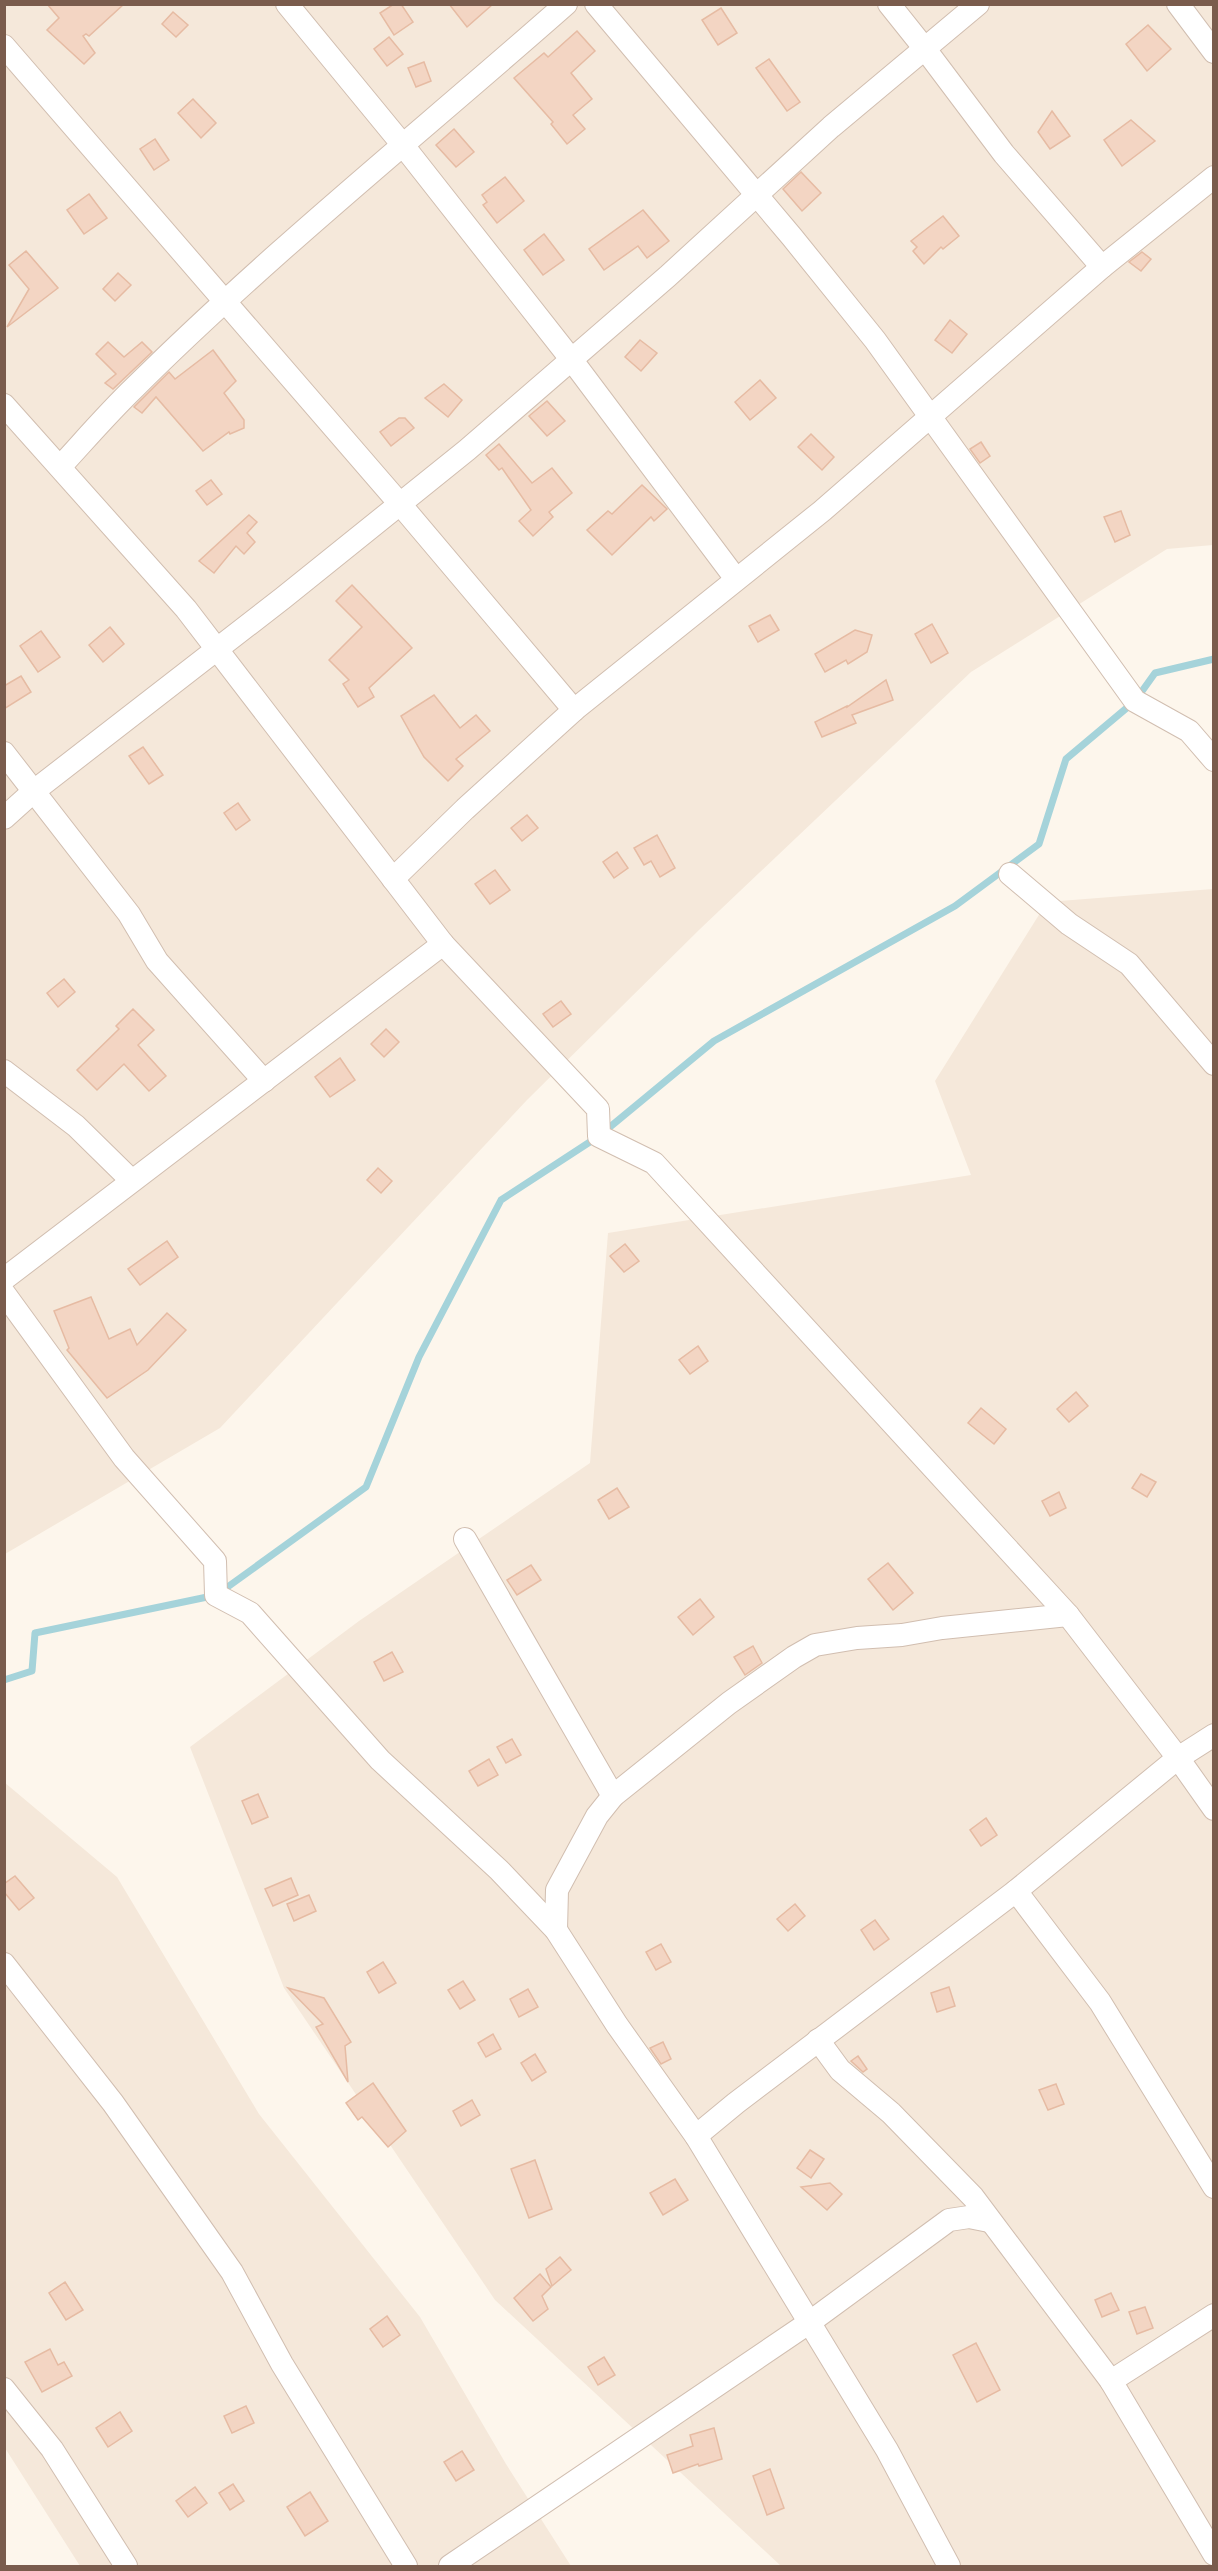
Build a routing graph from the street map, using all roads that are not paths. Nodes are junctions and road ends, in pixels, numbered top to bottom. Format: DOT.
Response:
graph roads {
  1 [pos="287,4"];
  2 [pos="566,4"];
  3 [pos="596,4"];
  4 [pos="889,4"];
  5 [pos="978,4"];
  6 [pos="1178,4"];
  7 [pos="4,46"];
  8 [pos="925,48"];
  9 [pos="1214,52"];
  10 [pos="402,144"];
  11 [pos="1214,177"];
  12 [pos="755,194"];
  13 [pos="1101,267"];
  14 [pos="224,302"];
  15 [pos="571,358"];
  16 [pos="4,405"];
  17 [pos="930,415"];
  18 [pos="60,467"];
  19 [pos="400,504"];
  20 [pos="736,579"];
  21 [pos="216,648"];
  22 [pos="574,710"];
  23 [pos="4,753"];
  24 [pos="1214,760"];
  25 [pos="34,791"];
  26 [pos="4,818"];
  27 [pos="1010,874"];
  28 [pos="393,879"];
  29 [pos="443,944"];
  30 [pos="1214,1064"];
  31 [pos="4,1071"];
  32 [pos="264,1082"];
  33 [pos="131,1180"];
  34 [pos="4,1279"];
  35 [pos="4,1293"];
  36 [pos="465,1539"];
  37 [pos="1068,1615"];
  38 [pos="1214,1735"];
  39 [pos="1178,1758"];
  40 [pos="613,1796"];
  41 [pos="1214,1809"];
  42 [pos="1016,1891"];
  43 [pos="556,1930"];
  44 [pos="4,1964"];
  45 [pos="818,2040"];
  46 [pos="696,2136"];
  47 [pos="956,2178"];
  48 [pos="1214,2187"];
  49 [pos="949,2220"];
  50 [pos="989,2221"];
  51 [pos="1214,2315"];
  52 [pos="810,2322"];
  53 [pos="1111,2381"];
  54 [pos="4,2389"];
  55 [pos="1214,2554"];
  56 [pos="126,2566"];
  57 [pos="406,2566"];
  58 [pos="450,2566"];
  59 [pos="949,2566"];
  1 -- 10 [label="street"];
  2 -- 10 [label="street"];
  3 -- 12 [label="street"];
  4 -- 8 [label="street"];
  5 -- 8 [label="street"];
  6 -- 9 [label="street"];
  7 -- 14 [label="street"];
  8 -- 12 [label="street"];
  8 -- 13 [label="street"];
  10 -- 14 [label="street"];
  10 -- 15 [label="street"];
  11 -- 13 [label="street"];
  12 -- 15 [label="street"];
  12 -- 17 [label="street"];
  13 -- 17 [label="street"];
  14 -- 18 [label="street"];
  14 -- 19 [label="street"];
  15 -- 19 [label="street"];
  15 -- 20 [label="street"];
  16 -- 18 [label="street"];
  17 -- 20 [label="street"];
  17 -- 24 [label="street"];
  18 -- 21 [label="street"];
  19 -- 21 [label="street"];
  19 -- 22 [label="street"];
  20 -- 22 [label="street"];
  21 -- 25 [label="street"];
  21 -- 28 [label="street"];
  22 -- 28 [label="street"];
  23 -- 25 [label="street"];
  25 -- 26 [label="street"];
  25 -- 32 [label="street"];
  27 -- 30 [label="street"];
  28 -- 29 [label="street"];
  29 -- 32 [label="street"];
  29 -- 37 [label="street"];
  31 -- 33 [label="street"];
  32 -- 33 [label="street"];
  33 -- 34 [label="street"];
  35 -- 43 [label="street"];
  36 -- 40 [label="street"];
  37 -- 39 [label="street"];
  37 -- 40 [label="street"];
  38 -- 39 [label="street"];
  39 -- 41 [label="street"];
  39 -- 42 [label="street"];
  40 -- 43 [label="street"];
  42 -- 45 [label="street"];
  42 -- 48 [label="street"];
  43 -- 46 [label="street"];
  44 -- 57 [label="street"];
  45 -- 46 [label="street"];
  45 -- 47 [label="street"];
  46 -- 52 [label="street"];
  47 -- 49 [label="street"];
  47 -- 50 [label="street"];
  49 -- 50 [label="street"];
  49 -- 52 [label="street"];
  50 -- 53 [label="street"];
  51 -- 53 [label="street"];
  52 -- 58 [label="street"];
  52 -- 59 [label="street"];
  53 -- 55 [label="street"];
  54 -- 56 [label="street"];
}
